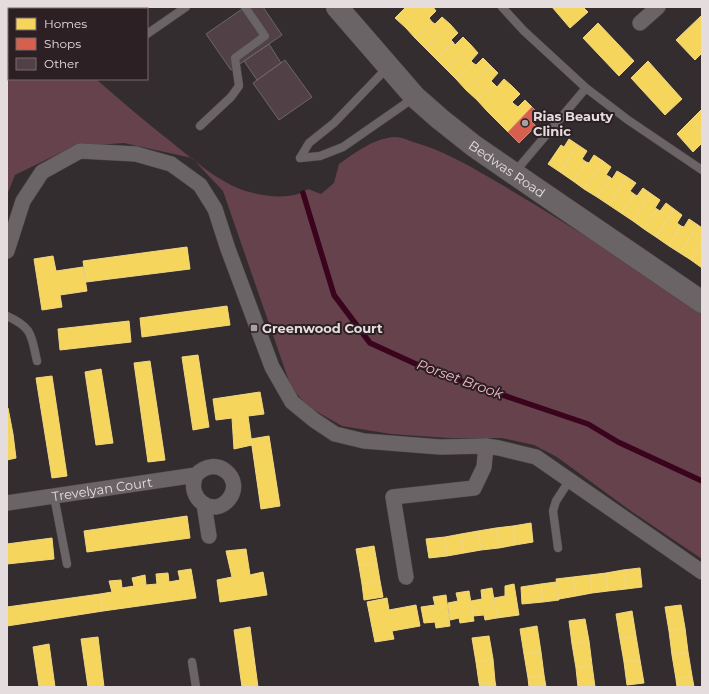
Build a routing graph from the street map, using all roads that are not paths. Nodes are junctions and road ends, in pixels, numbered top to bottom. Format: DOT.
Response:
graph roads {
  1 [pos="186,7"];
  2 [pos="245,7"];
  3 [pos="337,7"];
  4 [pos="502,7"];
  5 [pos="658,7"];
  6 [pos="640,23"];
  7 [pos="148,33"];
  8 [pos="388,67"];
  9 [pos="586,88"];
  10 [pos="415,96"];
  11 [pos="200,126"];
  12 [pos="702,170"];
  13 [pos="514,173"];
  14 [pos="7,251"];
  15 [pos="702,302"];
  16 [pos="7,316"];
  17 [pos="37,361"];
  18 [pos="486,446"];
  19 [pos="196,475"];
  20 [pos="569,481"];
  21 [pos="54,496"];
  22 [pos="7,503"];
  23 [pos="204,504"];
  24 [pos="209,536"];
  25 [pos="558,548"];
  26 [pos="67,564"];
  27 [pos="702,572"];
  28 [pos="406,577"];
  29 [pos="192,662"];
  30 [pos="196,687"];
  1 -- 7 [label="lane"];
  2 -- 11 [label="lane"];
  3 -- 8 [label="main road, Bedwas Road"];
  4 -- 9 [label="lane"];
  5 -- 6 [label="street"];
  8 -- 10 [label="main road, Bedwas Road"];
  8 -- 10 [label="lane"];
  9 -- 12 [label="lane"];
  9 -- 13 [label="lane"];
  10 -- 13 [label="main road, Bedwas Road"];
  13 -- 15 [label="main road, Bedwas Road"];
  14 -- 18 [label="street"];
  16 -- 17 [label="lane"];
  18 -- 20 [label="street"];
  18 -- 28 [label="street"];
  19 -- 21 [label="street, Trevelyan Court"];
  19 -- 23 [label="street"];
  19 -- 23 [label="street, Trevelyan Court"];
  20 -- 25 [label="lane"];
  20 -- 27 [label="street"];
  21 -- 22 [label="street, Trevelyan Court"];
  21 -- 26 [label="lane"];
  23 -- 24 [label="street"];
  29 -- 30 [label="lane"];
}
